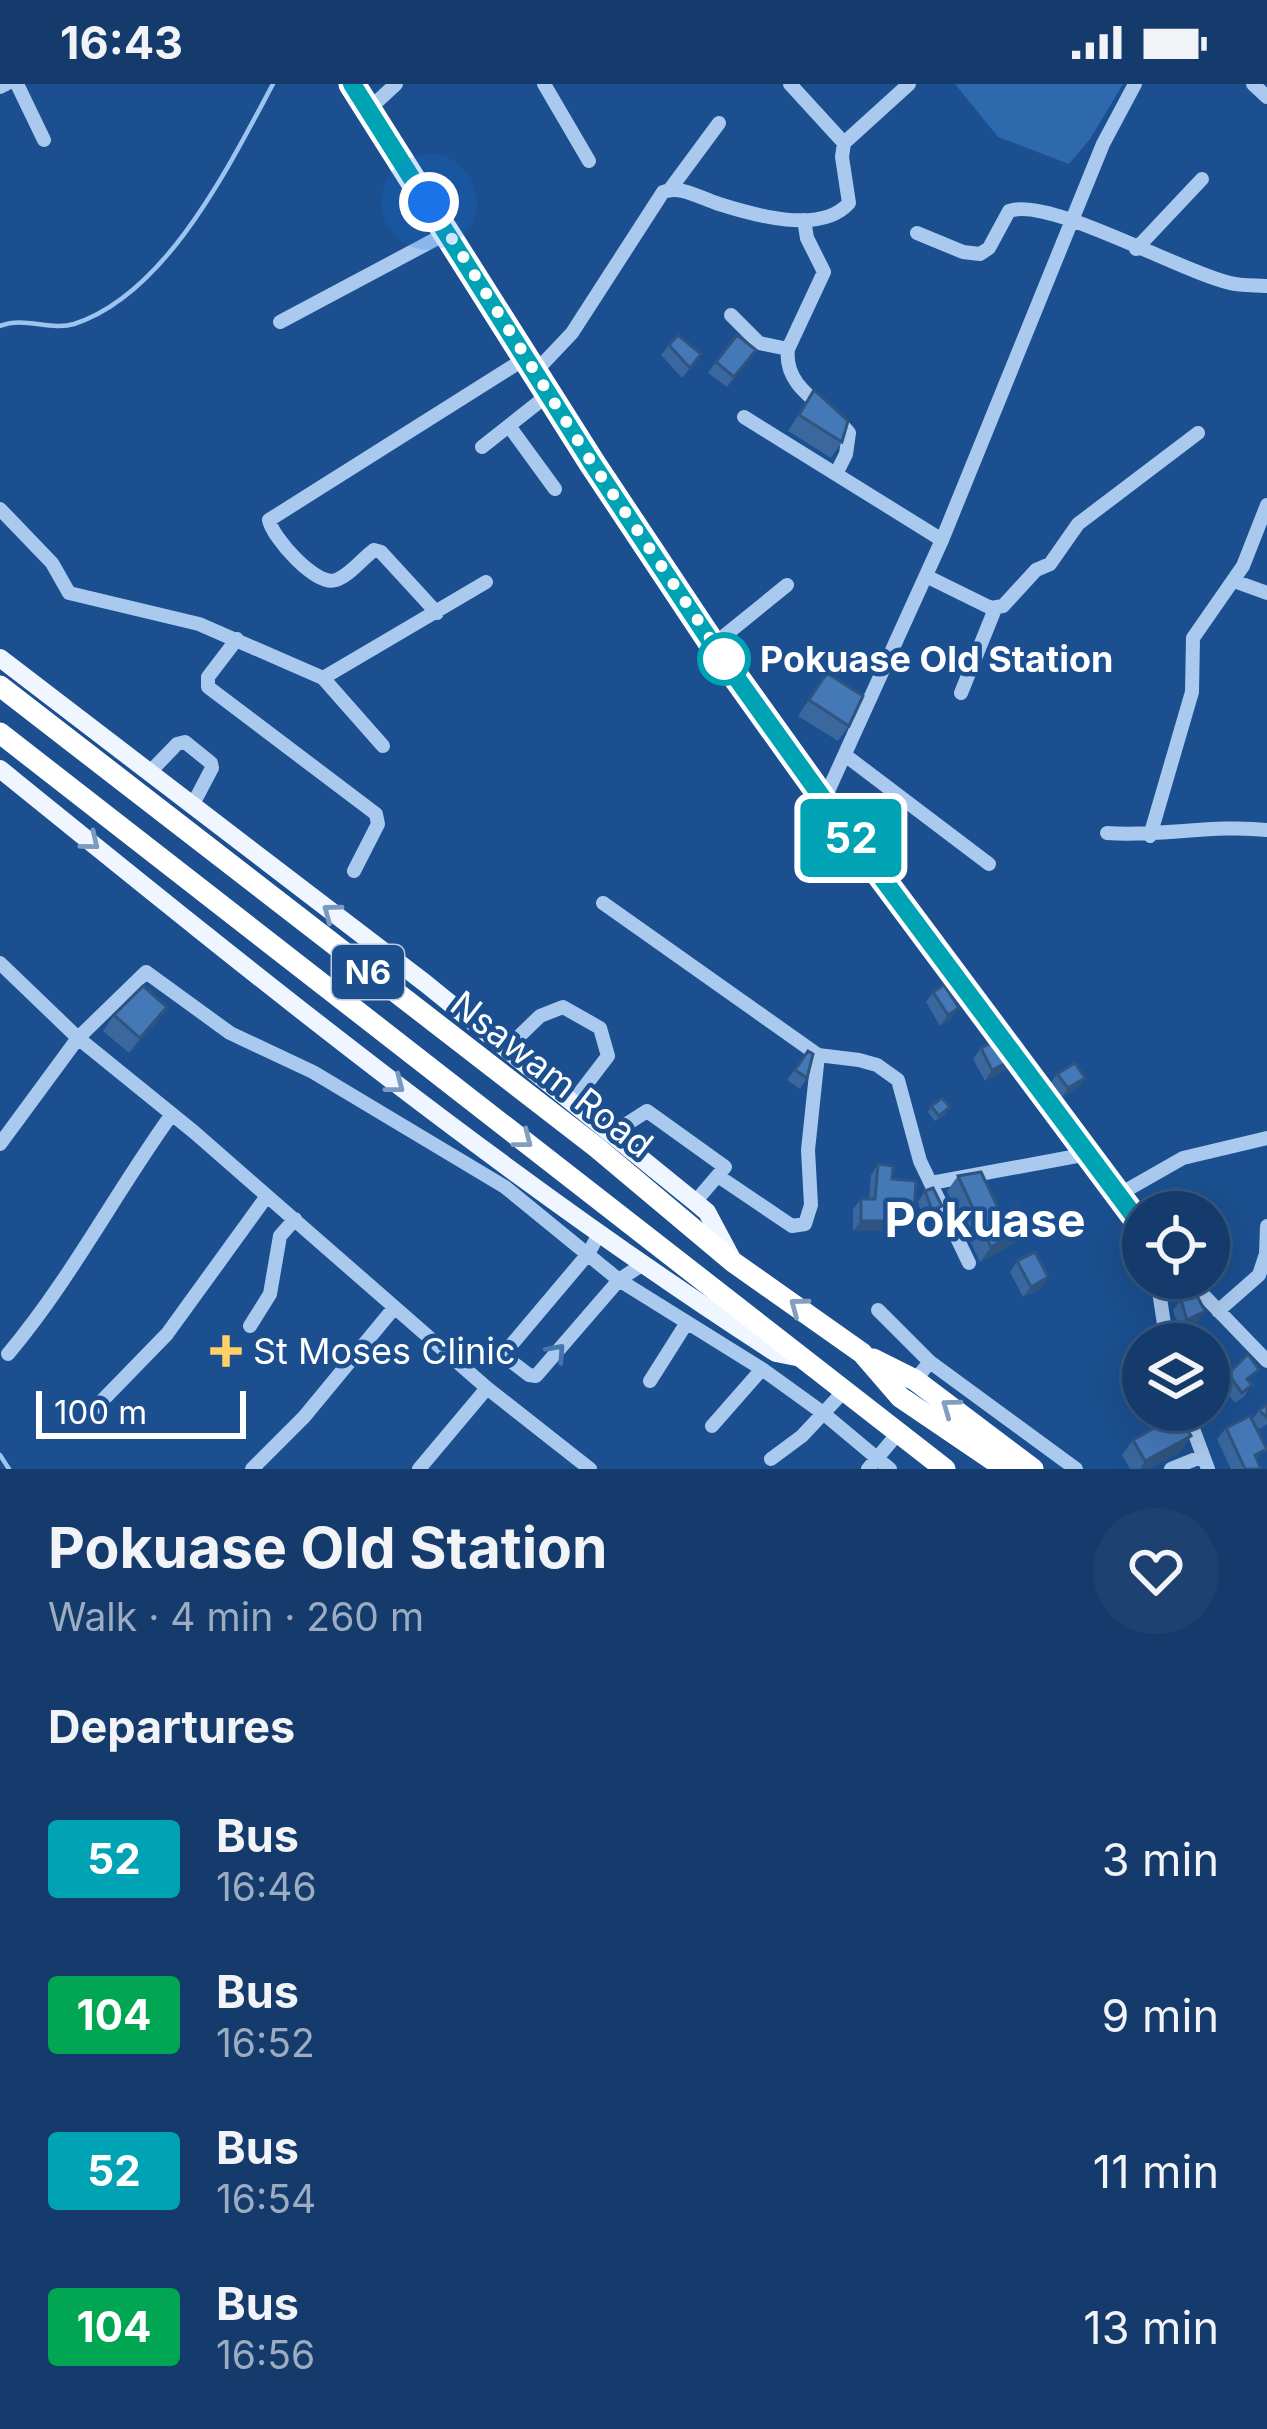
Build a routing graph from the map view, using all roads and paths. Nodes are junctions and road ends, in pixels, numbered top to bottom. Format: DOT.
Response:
graph roads {
  1 [pos="17,84"];
  2 [pos="352,84"];
  3 [pos="396,84"];
  4 [pos="544,84"];
  5 [pos="790,84"];
  6 [pos="909,84"];
  7 [pos="1136,84"];
  8 [pos="1253,84"];
  9 [pos="1267,97"];
  10 [pos="369,109"];
  11 [pos="719,124"];
  12 [pos="44,140"];
  13 [pos="844,143"];
  14 [pos="589,161"];
  15 [pos="1202,179"];
  16 [pos="671,188"];
  17 [pos="805,220"];
  18 [pos="1071,220"];
  19 [pos="449,232"];
  20 [pos="917,233"];
  21 [pos="1136,249"];
  22 [pos="1267,286"];
  23 [pos="731,315"];
  24 [pos="280,322"];
  25 [pos="788,349"];
  26 [pos="531,365"];
  27 [pos="549,394"];
  28 [pos="744,417"];
  29 [pos="509,426"];
  30 [pos="1198,433"];
  31 [pos="482,447"];
  32 [pos="836,474"];
  33 [pos="554,489"];
  34 [pos="1267,506"];
  35 [pos="0,509"];
  36 [pos="942,540"];
  37 [pos="926,576"];
  38 [pos="1234,581"];
  39 [pos="486,582"];
  40 [pos="788,585"];
  41 [pos="1267,593"];
  42 [pos="994,609"];
  43 [pos="437,613"];
  44 [pos="237,639"];
  45 [pos="713,645"];
  46 [pos="0,658"];
  47 [pos="323,678"];
  48 [pos="0,686"];
  49 [pos="961,693"];
  50 [pos="0,733"];
  51 [pos="383,746"];
  52 [pos="845,755"];
  53 [pos="0,769"];
  54 [pos="149,773"];
  55 [pos="824,800"];
  56 [pos="192,806"];
  57 [pos="1267,830"];
  58 [pos="1107,833"];
  59 [pos="1150,836"];
  60 [pos="989,864"];
  61 [pos="354,871"];
  62 [pos="603,903"];
  63 [pos="0,963"];
  64 [pos="78,1038"];
  65 [pos="506,1049"];
  66 [pos="818,1055"];
  67 [pos="572,1103"];
  68 [pos="172,1114"];
  69 [pos="611,1134"];
  70 [pos="1267,1138"];
  71 [pos="0,1144"];
  72 [pos="1088,1154"];
  73 [pos="718,1176"];
  74 [pos="931,1183"];
  75 [pos="268,1196"];
  76 [pos="1118,1196"];
  77 [pos="1122,1201"];
  78 [pos="695,1202"];
  79 [pos="560,1206"];
  80 [pos="295,1219"];
  81 [pos="626,1220"];
  82 [pos="1267,1226"];
  83 [pos="598,1234"];
  84 [pos="588,1254"];
  85 [pos="733,1262"];
  86 [pos="969,1263"];
  87 [pos="640,1265"];
  88 [pos="619,1280"];
  89 [pos="1207,1299"];
  90 [pos="394,1308"];
  91 [pos="878,1310"];
  92 [pos="1218,1311"];
  93 [pos="686,1324"];
  94 [pos="250,1326"];
  95 [pos="862,1353"];
  96 [pos="8,1354"];
  97 [pos="802,1358"];
  98 [pos="1267,1361"];
  99 [pos="930,1362"];
  100 [pos="762,1369"];
  101 [pos="915,1380"];
  102 [pos="650,1381"];
  103 [pos="488,1388"];
  104 [pos="845,1390"];
  105 [pos="95,1408"];
  106 [pos="823,1413"];
  107 [pos="712,1426"];
  108 [pos="1194,1431"];
  109 [pos="899,1432"];
  110 [pos="771,1459"];
  111 [pos="1206,1462"];
  112 [pos="878,1465"];
  113 [pos="252,1469"];
  114 [pos="419,1469"];
  115 [pos="590,1469"];
  116 [pos="945,1469"];
  117 [pos="1006,1469"];
  118 [pos="1033,1469"];
  119 [pos="1076,1469"];
  120 [pos="1172,1469"];
  1 -- 12 [label="street"];
  2 -- 10 [label="street"];
  3 -- 10 [label="street"];
  4 -- 14 [label="street"];
  5 -- 13 [label="street"];
  6 -- 13 [label="street"];
  7 -- 18 [label="street"];
  8 -- 9 [label="street"];
  10 -- 19 [label="street"];
  11 -- 16 [label="street"];
  13 -- 17 [label="street"];
  15 -- 21 [label="street"];
  16 -- 17 [label="street"];
  16 -- 26 [label="street"];
  17 -- 25 [label="street"];
  18 -- 20 [label="street"];
  18 -- 21 [label="street"];
  18 -- 36 [label="street"];
  19 -- 24 [label="street"];
  19 -- 26 [label="street"];
  21 -- 22 [label="street"];
  23 -- 25 [label="street"];
  25 -- 32 [label="street"];
  26 -- 27 [label="street"];
  26 -- 43 [label="street"];
  27 -- 29 [label="street"];
  27 -- 45 [label="street"];
  28 -- 32 [label="street"];
  29 -- 31 [label="street"];
  29 -- 33 [label="street"];
  30 -- 42 [label="street"];
  32 -- 36 [label="street"];
  34 -- 38 [label="street"];
  35 -- 44 [label="street"];
  36 -- 37 [label="street"];
  37 -- 42 [label="street"];
  37 -- 52 [label="street"];
  38 -- 41 [label="street"];
  38 -- 59 [label="street"];
  39 -- 43 [label="street"];
  40 -- 45 [label="street"];
  42 -- 49 [label="street"];
  43 -- 47 [label="street"];
  44 -- 47 [label="street"];
  44 -- 61 [label="street"];
  45 -- 55 [label="street"];
  46 -- 54 [label="main road"];
  47 -- 51 [label="street"];
  48 -- 85 [label="highway, Nsawam Road / N6"];
  50 -- 81 [label="highway, Nsawam Road / N6, one-way"];
  52 -- 55 [label="street"];
  52 -- 60 [label="street"];
  53 -- 79 [label="main road, one-way"];
  54 -- 56 [label="main road"];
  54 -- 56 [label="street"];
  55 -- 72 [label="street"];
  65 -- 56 [label="main road, one-way"];
  57 -- 59 [label="street"];
  58 -- 59 [label="street"];
  62 -- 66 [label="street"];
  63 -- 64 [label="street"];
  64 -- 68 [label="street"];
  64 -- 71 [label="street"];
  64 -- 84 [label="street"];
  65 -- 67 [label="main road"];
  65 -- 67 [label="street"];
  66 -- 73 [label="street"];
  66 -- 74 [label="street"];
  67 -- 69 [label="main road"];
  68 -- 75 [label="street"];
  68 -- 96 [label="street"];
  69 -- 73 [label="street"];
  69 -- 78 [label="main road"];
  70 -- 76 [label="street"];
  72 -- 74 [label="street"];
  72 -- 76 [label="street"];
  73 -- 78 [label="street"];
  74 -- 86 [label="street"];
  75 -- 80 [label="street"];
  75 -- 105 [label="street"];
  76 -- 77 [label="street"];
  78 -- 85 [label="main road"];
  79 -- 81 [label="main road"];
  79 -- 83 [label="main road"];
  80 -- 90 [label="street"];
  80 -- 94 [label="street"];
  81 -- 97 [label="highway, Nsawam Road / N6"];
  82 -- 92 [label="street"];
  83 -- 84 [label="street"];
  83 -- 87 [label="main road"];
  84 -- 88 [label="street"];
  84 -- 88 [label="street, one-way"];
  95 -- 85 [label="highway, Nsawam Road / N6, one-way"];
  87 -- 88 [label="street"];
  87 -- 97 [label="main road"];
  88 -- 93 [label="street"];
  89 -- 92 [label="street"];
  90 -- 103 [label="street"];
  90 -- 113 [label="street"];
  91 -- 99 [label="street"];
  92 -- 98 [label="street"];
  93 -- 100 [label="street"];
  93 -- 102 [label="street"];
  95 -- 101 [label="highway"];
  95 -- 117 [label="highway, Nsawam Road / N6"];
  97 -- 104 [label="highway, Nsawam Road / N6"];
  99 -- 101 [label="street"];
  99 -- 119 [label="street"];
  100 -- 106 [label="street"];
  100 -- 107 [label="street"];
  118 -- 101 [label="highway, one-way"];
  103 -- 114 [label="street"];
  103 -- 115 [label="street"];
  104 -- 106 [label="street"];
  104 -- 109 [label="highway, Nsawam Road / N6"];
  106 -- 110 [label="street"];
  106 -- 112 [label="street"];
  108 -- 111 [label="street"];
  109 -- 112 [label="street"];
  109 -- 116 [label="highway, Nsawam Road / N6"];
  111 -- 120 [label="street"];
}
